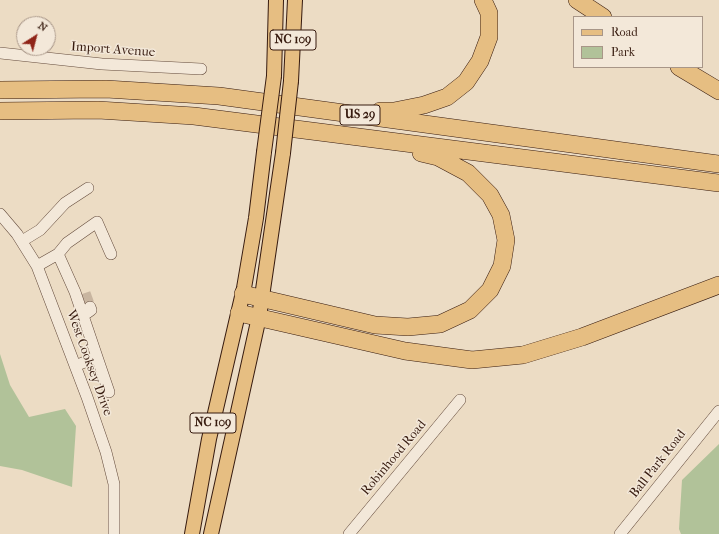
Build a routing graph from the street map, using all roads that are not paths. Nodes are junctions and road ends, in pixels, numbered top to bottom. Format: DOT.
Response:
graph roads {
  1 [pos="276,0"];
  2 [pos="295,0"];
  3 [pos="483,0"];
  4 [pos="577,0"];
  5 [pos="601,16"];
  6 [pos="0,53"];
  7 [pos="681,68"];
  8 [pos="201,69"];
  9 [pos="0,90"];
  10 [pos="719,91"];
  11 [pos="0,111"];
  12 [pos="338,112"];
  13 [pos="369,138"];
  14 [pos="719,164"];
  15 [pos="719,183"];
  16 [pos="88,188"];
  17 [pos="0,214"];
  18 [pos="22,241"];
  19 [pos="58,254"];
  20 [pos="111,254"];
  21 [pos="37,266"];
  22 [pos="719,285"];
  23 [pos="243,294"];
  24 [pos="262,299"];
  25 [pos="239,313"];
  26 [pos="259,317"];
  27 [pos="97,357"];
  28 [pos="75,366"];
  29 [pos="109,392"];
  30 [pos="460,400"];
  31 [pos="719,410"];
  32 [pos="114,534"];
  33 [pos="192,534"];
  34 [pos="211,534"];
  35 [pos="349,534"];
  36 [pos="620,534"];
  1 -- 23 [label="main road, NC 109, bridge"];
  2 -- 24 [label="main road, NC 109, bridge"];
  3 -- 12 [label="highway"];
  4 -- 5 [label="highway"];
  6 -- 8 [label="street, Import Avenue"];
  7 -- 10 [label="highway"];
  9 -- 12 [label="highway, US 29"];
  11 -- 13 [label="highway, US 29"];
  12 -- 14 [label="highway, US 29"];
  13 -- 15 [label="highway, US 29"];
  13 -- 24 [label="highway"];
  16 -- 18 [label="street"];
  17 -- 18 [label="street, West Cooksey Drive"];
  18 -- 21 [label="street, West Cooksey Drive"];
  19 -- 20 [label="street"];
  19 -- 21 [label="street"];
  19 -- 27 [label="street"];
  21 -- 28 [label="street, West Cooksey Drive"];
  22 -- 26 [label="highway"];
  23 -- 24 [label="highway"];
  23 -- 25 [label="main road, NC 109"];
  24 -- 26 [label="main road, NC 109"];
  25 -- 26 [label="highway"];
  25 -- 33 [label="main road, NC 109"];
  26 -- 34 [label="main road, NC 109"];
  27 -- 28 [label="street"];
  27 -- 29 [label="street"];
  28 -- 32 [label="street, West Cooksey Drive"];
  30 -- 35 [label="street, Robinhood Road"];
  31 -- 36 [label="street, Ball Park Road"];
}
